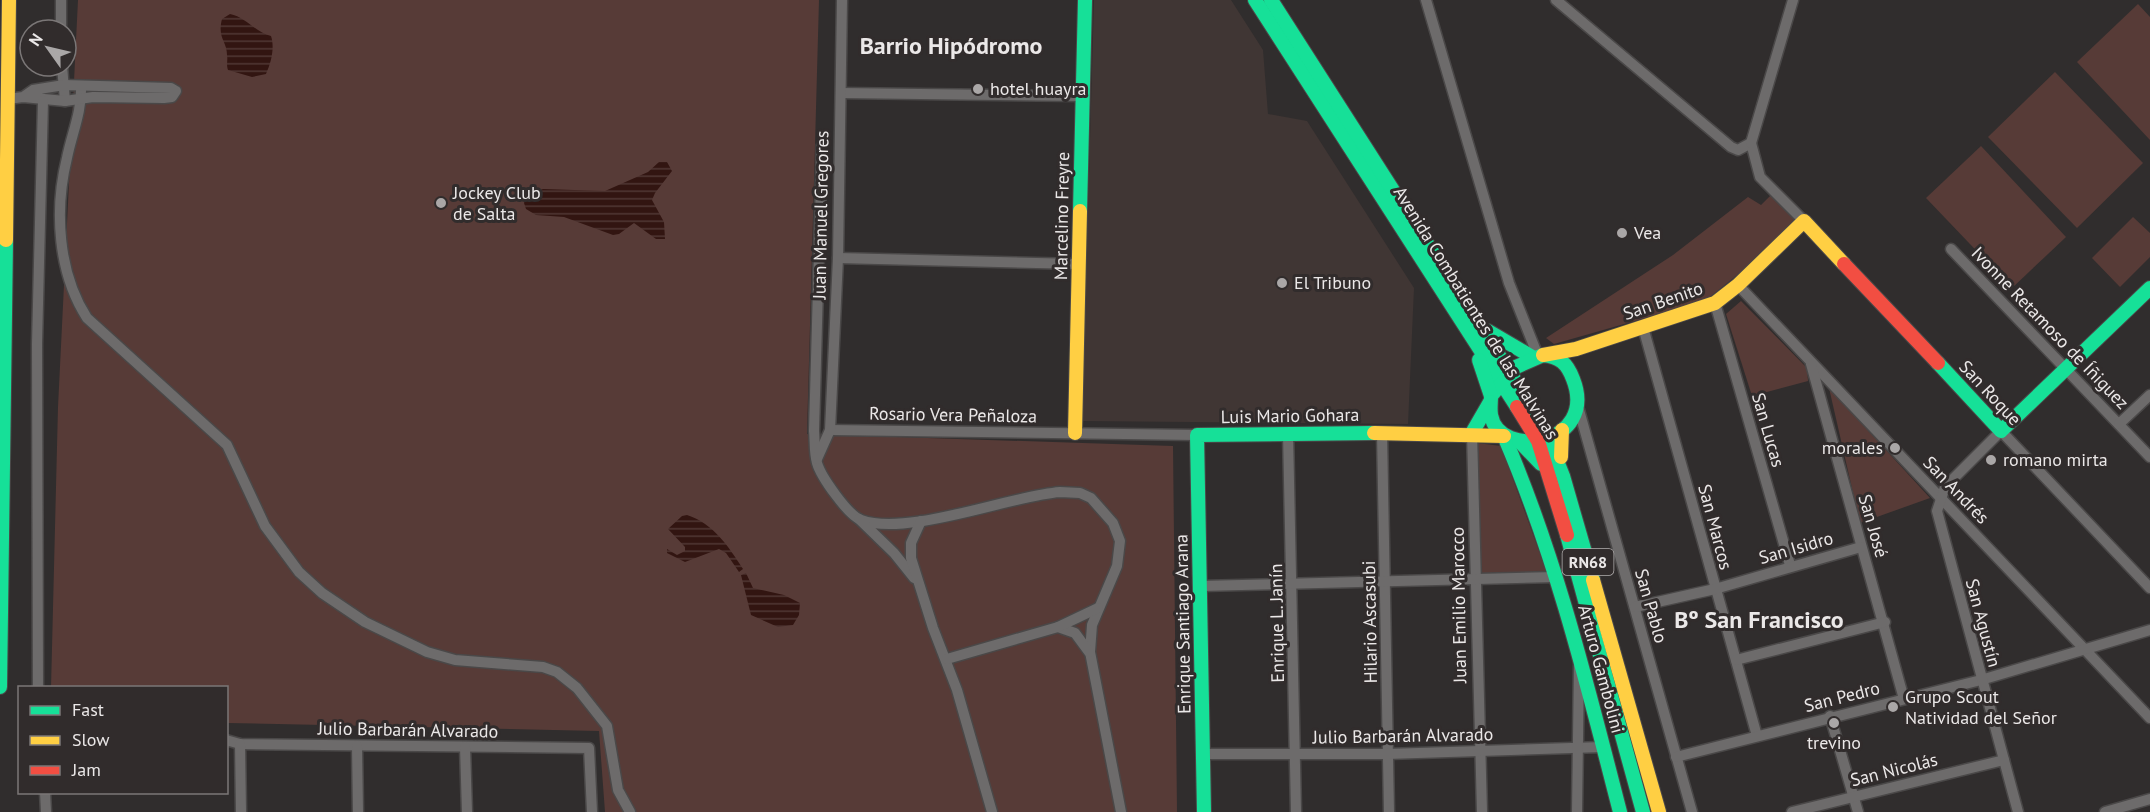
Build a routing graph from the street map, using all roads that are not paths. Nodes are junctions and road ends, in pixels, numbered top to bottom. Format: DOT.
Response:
graph roads {
  1 [pos="9,0"];
  2 [pos="61,0"];
  3 [pos="842,0"];
  4 [pos="1085,0"];
  5 [pos="1255,0"];
  6 [pos="1271,0"];
  7 [pos="1426,0"];
  8 [pos="1556,0"];
  9 [pos="1793,0"];
  10 [pos="61,18"];
  11 [pos="63,78"];
  12 [pos="64,85"];
  13 [pos="81,86"];
  14 [pos="841,93"];
  15 [pos="1083,96"];
  16 [pos="23,97"];
  17 [pos="8,99"];
  18 [pos="81,100"];
  19 [pos="43,101"];
  20 [pos="65,101"];
  21 [pos="1751,143"];
  22 [pos="822,145"];
  23 [pos="1804,221"];
  24 [pos="1951,249"];
  25 [pos="838,258"];
  26 [pos="1078,264"];
  27 [pos="1738,285"];
  28 [pos="2150,288"];
  29 [pos="1715,303"];
  30 [pos="1462,318"];
  31 [pos="1482,326"];
  32 [pos="1643,327"];
  33 [pos="1576,349"];
  34 [pos="1538,356"];
  35 [pos="1810,361"];
  36 [pos="1569,366"];
  37 [pos="2068,369"];
  38 [pos="1511,371"];
  39 [pos="1501,382"];
  40 [pos="2150,395"];
  41 [pos="1490,399"];
  42 [pos="1579,410"];
  43 [pos="2119,424"];
  44 [pos="830,430"];
  45 [pos="1562,430"];
  46 [pos="2001,431"];
  47 [pos="1075,433"];
  48 [pos="1288,433"];
  49 [pos="1382,433"];
  50 [pos="1472,433"];
  51 [pos="1197,435"];
  52 [pos="1504,436"];
  53 [pos="1544,439"];
  54 [pos="1519,441"];
  55 [pos="2150,457"];
  56 [pos="816,461"];
  57 [pos="1558,480"];
  58 [pos="1940,496"];
  59 [pos="859,519"];
  60 [pos="921,521"];
  61 [pos="1862,547"];
  62 [pos="1790,565"];
  63 [pos="1556,576"];
  64 [pos="1478,581"];
  65 [pos="1386,583"];
  66 [pos="1293,584"];
  67 [pos="920,586"];
  68 [pos="1201,586"];
  69 [pos="2150,588"];
  70 [pos="1715,589"];
  71 [pos="1635,607"];
  72 [pos="1098,608"];
  73 [pos="1885,622"];
  74 [pos="1058,627"];
  75 [pos="2150,630"];
  76 [pos="2085,649"];
  77 [pos="1090,652"];
  78 [pos="1579,653"];
  79 [pos="946,659"];
  80 [pos="1736,660"];
  81 [pos="1981,680"];
  82 [pos="38,686"];
  83 [pos="0,687"];
  84 [pos="1904,699"];
  85 [pos="1830,716"];
  86 [pos="2150,718"];
  87 [pos="1757,736"];
  88 [pos="228,741"];
  89 [pos="240,744"];
  90 [pos="357,746"];
  91 [pos="465,747"];
  92 [pos="1603,747"];
  93 [pos="1577,750"];
  94 [pos="1480,752"];
  95 [pos="1203,754"];
  96 [pos="1294,754"];
  97 [pos="1387,754"];
  98 [pos="1677,758"];
  99 [pos="2004,760"];
  100 [pos="45,794"];
  101 [pos="1853,797"];
  102 [pos="2150,799"];
  103 [pos="46,812"];
  104 [pos="242,812"];
  105 [pos="358,812"];
  106 [pos="467,812"];
  107 [pos="592,812"];
  108 [pos="630,812"];
  109 [pos="992,812"];
  110 [pos="1121,812"];
  111 [pos="1204,812"];
  112 [pos="1296,812"];
  113 [pos="1389,812"];
  114 [pos="1482,812"];
  115 [pos="1577,812"];
  116 [pos="1620,812"];
  117 [pos="1643,812"];
  118 [pos="1659,812"];
  119 [pos="1692,812"];
  120 [pos="1792,812"];
  121 [pos="1857,812"];
  122 [pos="2018,812"];
  123 [pos="2105,812"];
  1 -- 17 [label="main road"];
  2 -- 10 [label="street"];
  3 -- 14 [label="street, Juan Manuel Gregores"];
  4 -- 15 [label="main road, Marcelino Freyre"];
  5 -- 30 [label="main road, Avenida Combatientes de las Malvinas / RN68"];
  6 -- 31 [label="main road, Avenida Combatientes de las Malvinas / RN68"];
  7 -- 34 [label="street"];
  8 -- 21 [label="street"];
  9 -- 21 [label="street"];
  11 -- 12 [label="street"];
  12 -- 13 [label="street"];
  12 -- 16 [label="street"];
  12 -- 20 [label="street"];
  13 -- 18 [label="street"];
  13 -- 18 [label="street"];
  14 -- 15 [label="street"];
  14 -- 25 [label="street, Juan Manuel Gregores"];
  15 -- 26 [label="main road, Marcelino Freyre"];
  16 -- 17 [label="street"];
  16 -- 19 [label="street"];
  17 -- 83 [label="main road"];
  18 -- 20 [label="street"];
  18 -- 108 [label="street"];
  19 -- 20 [label="street"];
  19 -- 82 [label="street"];
  21 -- 23 [label="street"];
  22 -- 56 [label="street"];
  23 -- 27 [label="main road, San Benito"];
  23 -- 46 [label="main road, San Roque"];
  24 -- 37 [label="street, Ivonne Retamoso de Íñiguez"];
  25 -- 26 [label="street"];
  25 -- 44 [label="street, Juan Manuel Gregores"];
  26 -- 47 [label="main road, Marcelino Freyre"];
  27 -- 29 [label="main road, San Benito"];
  27 -- 35 [label="street, San Andrés"];
  28 -- 37 [label="main road"];
  29 -- 32 [label="main road, San Benito"];
  29 -- 62 [label="street, San Lucas"];
  30 -- 39 [label="main road, Avenida Combatientes de las Malvinas / RN68"];
  30 -- 41 [label="main road, Arturo Gambolini"];
  31 -- 34 [label="main road"];
  31 -- 38 [label="main road, Avenida Combatientes de las Malvinas / RN68"];
  32 -- 33 [label="main road, San Benito"];
  32 -- 70 [label="street, San Marcos"];
  33 -- 34 [label="main road, San Benito"];
  33 -- 36 [label="main road"];
  34 -- 36 [label="main road"];
  34 -- 38 [label="main road"];
  35 -- 58 [label="street, San Andrés"];
  35 -- 61 [label="street, San José"];
  36 -- 42 [label="main road"];
  37 -- 43 [label="street, Ivonne Retamoso de Íñiguez"];
  37 -- 46 [label="main road"];
  38 -- 39 [label="main road"];
  38 -- 53 [label="main road, Avenida Combatientes de las Malvinas / RN68"];
  39 -- 41 [label="main road"];
  39 -- 53 [label="main road, Avenida Combatientes de las Malvinas / RN68"];
  40 -- 43 [label="street"];
  41 -- 50 [label="main road"];
  41 -- 52 [label="main road, Arturo Gambolini"];
  42 -- 45 [label="main road"];
  42 -- 71 [label="street, San Pablo"];
  43 -- 55 [label="street, Ivonne Retamoso de Íñiguez"];
  44 -- 47 [label="street, Rosario Vera Peñaloza"];
  44 -- 56 [label="street"];
  45 -- 53 [label="main road"];
  45 -- 57 [label="main road"];
  46 -- 58 [label="street"];
  46 -- 69 [label="street, San Roque"];
  47 -- 51 [label="street, Luis Mario Gohara"];
  48 -- 49 [label="main road, Luis Mario Gohara"];
  48 -- 51 [label="main road, Luis Mario Gohara"];
  48 -- 66 [label="street, Enrique L. Janín"];
  49 -- 50 [label="main road, Luis Mario Gohara"];
  49 -- 65 [label="street, Hilario Ascasubi"];
  50 -- 52 [label="main road, Luis Mario Gohara"];
  50 -- 64 [label="street, Juan Emilio Marocco"];
  51 -- 68 [label="main road, Enrique Santiago Arana"];
  52 -- 54 [label="main road, Luis Mario Gohara"];
  52 -- 63 [label="main road, Arturo Gambolini"];
  53 -- 54 [label="main road"];
  53 -- 57 [label="main road, Avenida Combatientes de las Malvinas / RN68"];
  54 -- 57 [label="main road"];
  56 -- 59 [label="street"];
  57 -- 117 [label="main road, Avenida Combatientes de las Malvinas / RN68"];
  57 -- 118 [label="main road, Avenida Combatientes de las Malvinas / RN68"];
  58 -- 76 [label="street, San Andrés"];
  58 -- 81 [label="street, San Agustín"];
  59 -- 60 [label="street"];
  59 -- 67 [label="street"];
  60 -- 67 [label="street"];
  60 -- 72 [label="street"];
  61 -- 62 [label="street, San Isidro"];
  61 -- 73 [label="street, San José"];
  62 -- 70 [label="street, San Isidro"];
  63 -- 64 [label="street"];
  63 -- 78 [label="main road, Arturo Gambolini"];
  64 -- 65 [label="street"];
  64 -- 94 [label="street, Juan Emilio Marocco"];
  65 -- 66 [label="street"];
  65 -- 97 [label="street, Hilario Ascasubi"];
  66 -- 68 [label="street"];
  66 -- 96 [label="street, Enrique L. Janín"];
  67 -- 79 [label="street"];
  68 -- 95 [label="main road, Enrique Santiago Arana"];
  70 -- 71 [label="street, San Isidro"];
  70 -- 80 [label="street, San Marcos"];
  71 -- 98 [label="street, San Pablo"];
  72 -- 74 [label="street"];
  72 -- 77 [label="street"];
  73 -- 80 [label="street"];
  73 -- 84 [label="street, San José"];
  74 -- 77 [label="street"];
  74 -- 79 [label="street"];
  75 -- 76 [label="street, San Pedro"];
  76 -- 81 [label="street, San Pedro"];
  76 -- 86 [label="street, San Andrés"];
  77 -- 110 [label="street"];
  78 -- 92 [label="main road, Arturo Gambolini"];
  78 -- 93 [label="street"];
  79 -- 109 [label="street"];
  80 -- 87 [label="street, San Marcos"];
  81 -- 84 [label="street, San Pedro"];
  81 -- 99 [label="street, San Agustín"];
  84 -- 85 [label="street, San Pedro"];
  85 -- 87 [label="street, San Pedro"];
  85 -- 101 [label="street"];
  87 -- 98 [label="street, San Pedro"];
  88 -- 89 [label="street, Julio Barbarán Alvarado"];
  89 -- 90 [label="street, Julio Barbarán Alvarado"];
  89 -- 104 [label="street"];
  90 -- 91 [label="street, Julio Barbarán Alvarado"];
  90 -- 105 [label="street"];
  91 -- 106 [label="street"];
  91 -- 107 [label="street, Julio Barbarán Alvarado"];
  92 -- 93 [label="street, Julio Barbarán Alvarado"];
  92 -- 116 [label="main road, Arturo Gambolini"];
  93 -- 94 [label="street, Julio Barbarán Alvarado"];
  93 -- 115 [label="street"];
  94 -- 97 [label="street, Julio Barbarán Alvarado"];
  94 -- 114 [label="street, Juan Emilio Marocco"];
  95 -- 96 [label="street, Julio Barbarán Alvarado"];
  95 -- 111 [label="main road, Enrique Santiago Arana"];
  96 -- 97 [label="street, Julio Barbarán Alvarado"];
  96 -- 112 [label="street, Enrique L. Janín"];
  97 -- 113 [label="street, Hilario Ascasubi"];
  98 -- 119 [label="street, San Pablo"];
  99 -- 101 [label="street, San Nicolás"];
  99 -- 122 [label="street, San Agustín"];
  100 -- 103 [label="street"];
  101 -- 120 [label="street, San Nicolás"];
  101 -- 121 [label="street"];
  102 -- 123 [label="street"];
}
